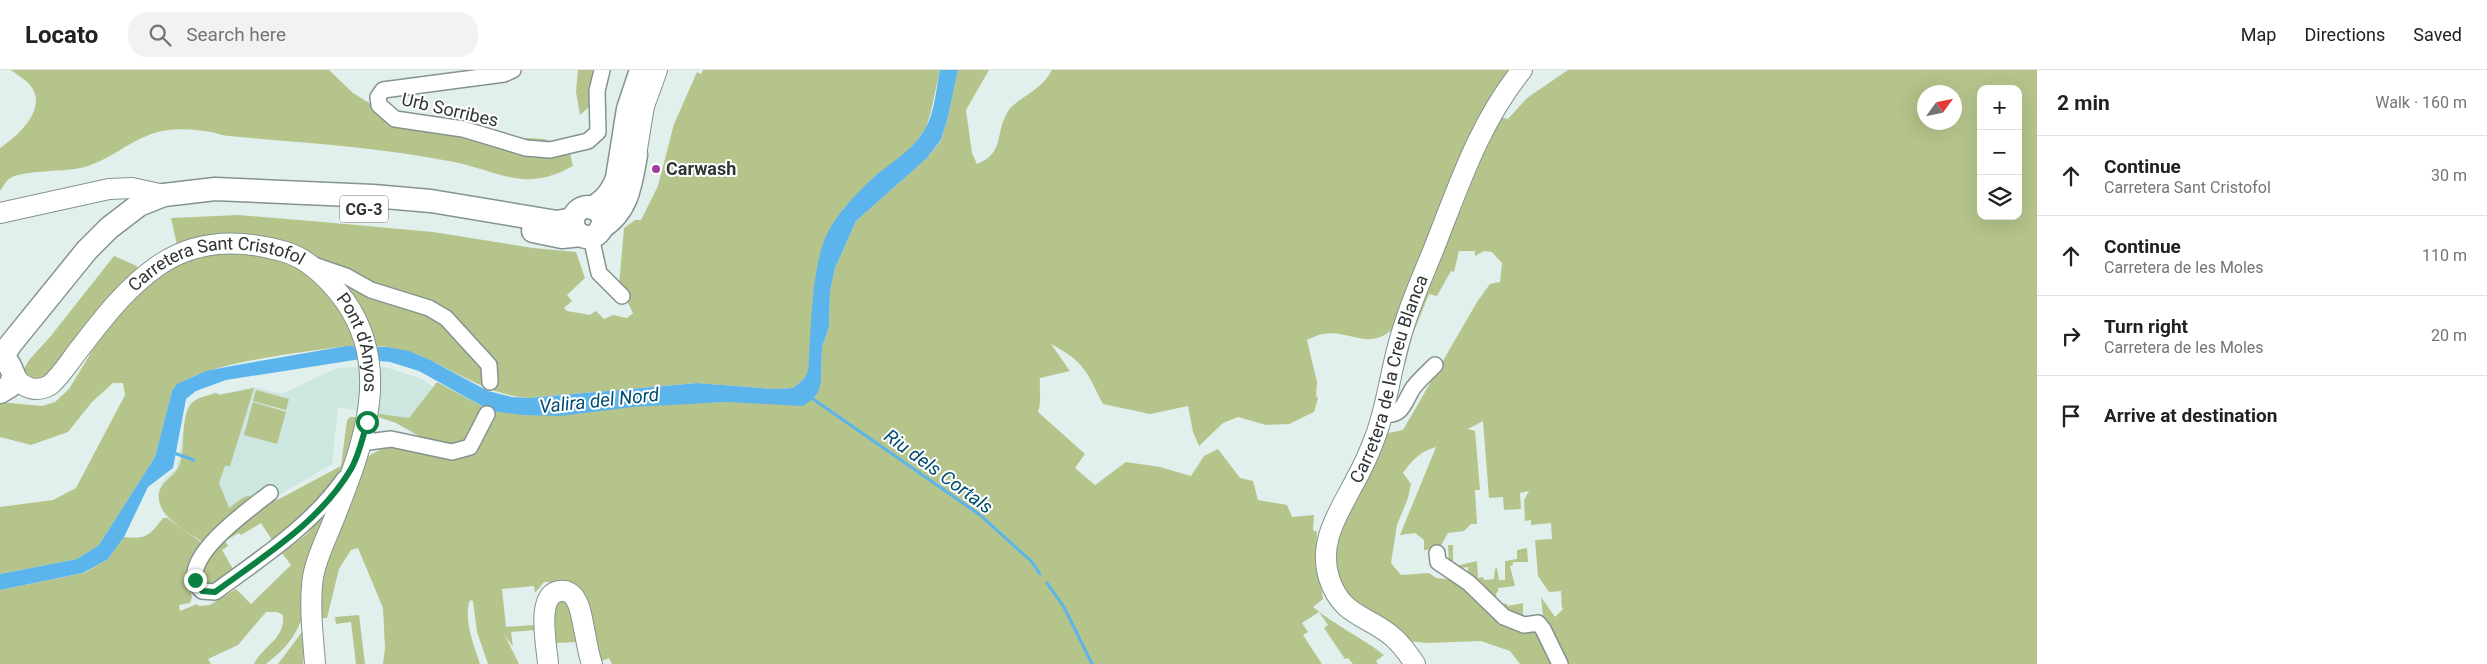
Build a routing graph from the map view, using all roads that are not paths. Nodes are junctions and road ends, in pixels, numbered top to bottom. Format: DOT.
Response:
graph roads {
  1 [pos="513,70"];
  2 [pos="602,70"];
  3 [pos="641,70"];
  4 [pos="657,70"];
  5 [pos="1522,70"];
  6 [pos="636,155"];
  7 [pos="104,190"];
  8 [pos="164,195"];
  9 [pos="0,213"];
  10 [pos="119,224"];
  11 [pos="588,225"];
  12 [pos="312,265"];
  13 [pos="333,284"];
  14 [pos="622,296"];
  15 [pos="1435,365"];
  16 [pos="5,367"];
  17 [pos="490,382"];
  18 [pos="487,414"];
  19 [pos="1383,414"];
  20 [pos="362,438"];
  21 [pos="352,468"];
  22 [pos="270,492"];
  23 [pos="1437,554"];
  24 [pos="314,664"];
  25 [pos="548,664"];
  26 [pos="592,664"];
  27 [pos="1415,664"];
  28 [pos="1560,664"];
  1 -- 2 [label="street, Urb Sorribes"];
  3 -- 11 [label="highway"];
  4 -- 6 [label="main road"];
  5 -- 19 [label="main road, Carretera de la Creu Blanca"];
  6 -- 11 [label="highway"];
  7 -- 8 [label="main road"];
  7 -- 9 [label="main road"];
  7 -- 10 [label="main road"];
  8 -- 10 [label="highway, CG-3"];
  8 -- 11 [label="highway, CG-3"];
  10 -- 11 [label="highway, CG-3"];
  10 -- 16 [label="highway, CG-3"];
  11 -- 14 [label="street"];
  12 -- 13 [label="main road, Carretera Sant Cristofol"];
  12 -- 16 [label="main road, Carretera Sant Cristofol"];
  12 -- 17 [label="street"];
  13 -- 20 [label="main road, Pont d'Anyos"];
  15 -- 19 [label="street"];
  18 -- 20 [label="street"];
  19 -- 27 [label="main road, Carretera de la Creu Blanca"];
  20 -- 21 [label="main road"];
  21 -- 22 [label="street"];
  21 -- 24 [label="main road"];
  23 -- 28 [label="street"];
  25 -- 26 [label="main road"];
}
